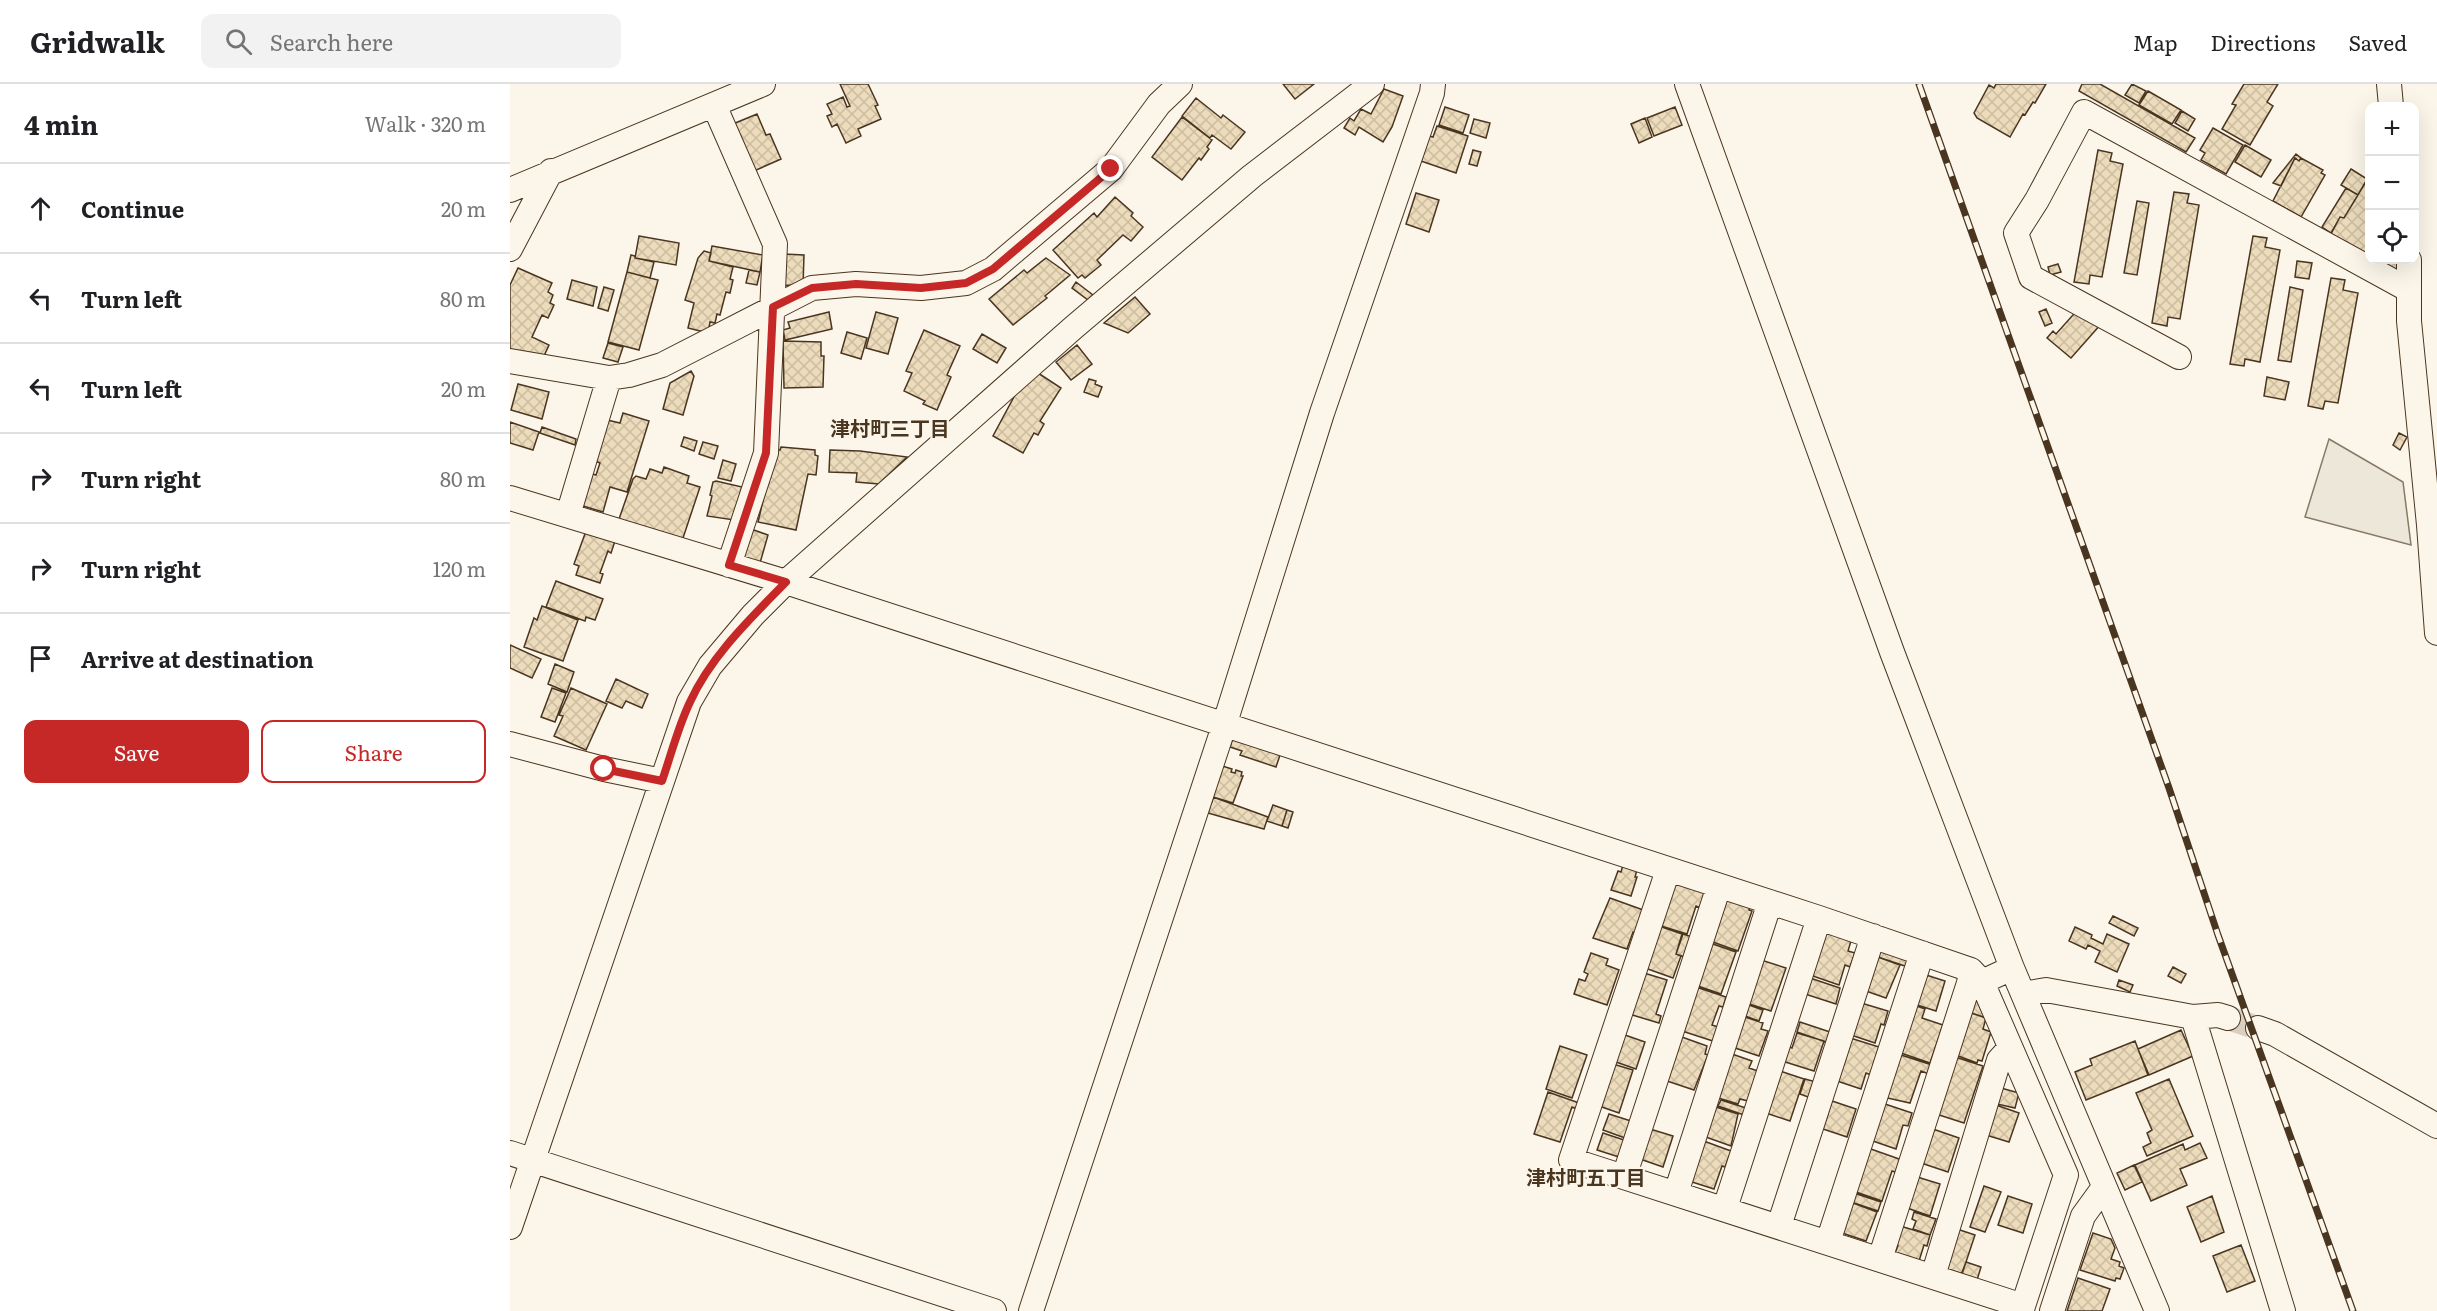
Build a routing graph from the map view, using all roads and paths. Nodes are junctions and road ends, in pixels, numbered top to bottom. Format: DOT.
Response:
graph roads {
  1 [pos="763,84"];
  2 [pos="1180,84"];
  3 [pos="1372,84"];
  4 [pos="1433,84"];
  5 [pos="1687,84"];
  6 [pos="2389,84"];
  7 [pos="2391,102"];
  8 [pos="714,105"];
  9 [pos="551,171"];
  10 [pos="510,190"];
  11 [pos="510,249"];
  12 [pos="2409,264"];
  13 [pos="2409,290"];
  14 [pos="773,307"];
  15 [pos="2180,357"];
  16 [pos="510,361"];
  17 [pos="609,378"];
  18 [pos="510,498"];
  19 [pos="568,515"];
  20 [pos="729,565"];
  21 [pos="786,582"];
  22 [pos="2437,633"];
  23 [pos="1224,726"];
  24 [pos="510,744"];
  25 [pos="662,781"];
  26 [pos="1668,870"];
  27 [pos="1719,886"];
  28 [pos="1770,902"];
  29 [pos="1819,918"];
  30 [pos="1873,936"];
  31 [pos="1922,953"];
  32 [pos="2012,968"];
  33 [pos="1976,976"];
  34 [pos="2023,994"];
  35 [pos="2193,1017"];
  36 [pos="2228,1018"];
  37 [pos="2258,1028"];
  38 [pos="2010,1048"];
  39 [pos="2437,1126"];
  40 [pos="510,1153"];
  41 [pos="533,1161"];
  42 [pos="1624,1177"];
  43 [pos="2104,1187"];
  44 [pos="1676,1193"];
  45 [pos="1725,1208"];
  46 [pos="1779,1226"];
  47 [pos="510,1227"];
  48 [pos="1828,1242"];
  49 [pos="1880,1259"];
  50 [pos="1933,1276"];
  51 [pos="994,1311"];
  52 [pos="1031,1311"];
  53 [pos="2052,1311"];
  54 [pos="2157,1311"];
  55 [pos="2283,1311"];
  1 -- 8 [label="street"];
  2 -- 14 [label="street"];
  3 -- 21 [label="street"];
  4 -- 23 [label="street"];
  5 -- 32 [label="street"];
  6 -- 7 [label="street"];
  8 -- 9 [label="street"];
  8 -- 14 [label="street"];
  9 -- 10 [label="street"];
  9 -- 11 [label="street"];
  12 -- 13 [label="street"];
  13 -- 15 [label="street"];
  13 -- 22 [label="street"];
  14 -- 17 [label="street"];
  14 -- 20 [label="street"];
  16 -- 17 [label="street"];
  17 -- 19 [label="street"];
  18 -- 19 [label="street"];
  19 -- 20 [label="street"];
  20 -- 21 [label="street"];
  21 -- 23 [label="street"];
  21 -- 25 [label="street"];
  23 -- 26 [label="street"];
  23 -- 52 [label="street"];
  24 -- 25 [label="street"];
  25 -- 41 [label="street"];
  26 -- 27 [label="street"];
  26 -- 42 [label="street"];
  27 -- 28 [label="street"];
  27 -- 42 [label="street"];
  28 -- 29 [label="street"];
  28 -- 44 [label="street"];
  29 -- 30 [label="street"];
  29 -- 45 [label="street"];
  30 -- 31 [label="street"];
  30 -- 46 [label="street"];
  31 -- 33 [label="street"];
  31 -- 48 [label="street"];
  32 -- 33 [label="street"];
  32 -- 34 [label="street"];
  33 -- 38 [label="street"];
  33 -- 49 [label="street"];
  34 -- 35 [label="street"];
  34 -- 43 [label="street"];
  35 -- 36 [label="street"];
  35 -- 55 [label="street"];
  37 -- 39 [label="street"];
  38 -- 50 [label="street"];
  38 -- 50 [label="street"];
  40 -- 41 [label="street"];
  41 -- 47 [label="street"];
  41 -- 51 [label="street"];
  42 -- 44 [label="street"];
  43 -- 53 [label="street"];
  43 -- 54 [label="street"];
  44 -- 45 [label="street"];
  45 -- 46 [label="street"];
  46 -- 48 [label="street"];
  48 -- 49 [label="street"];
  49 -- 50 [label="street"];
}
